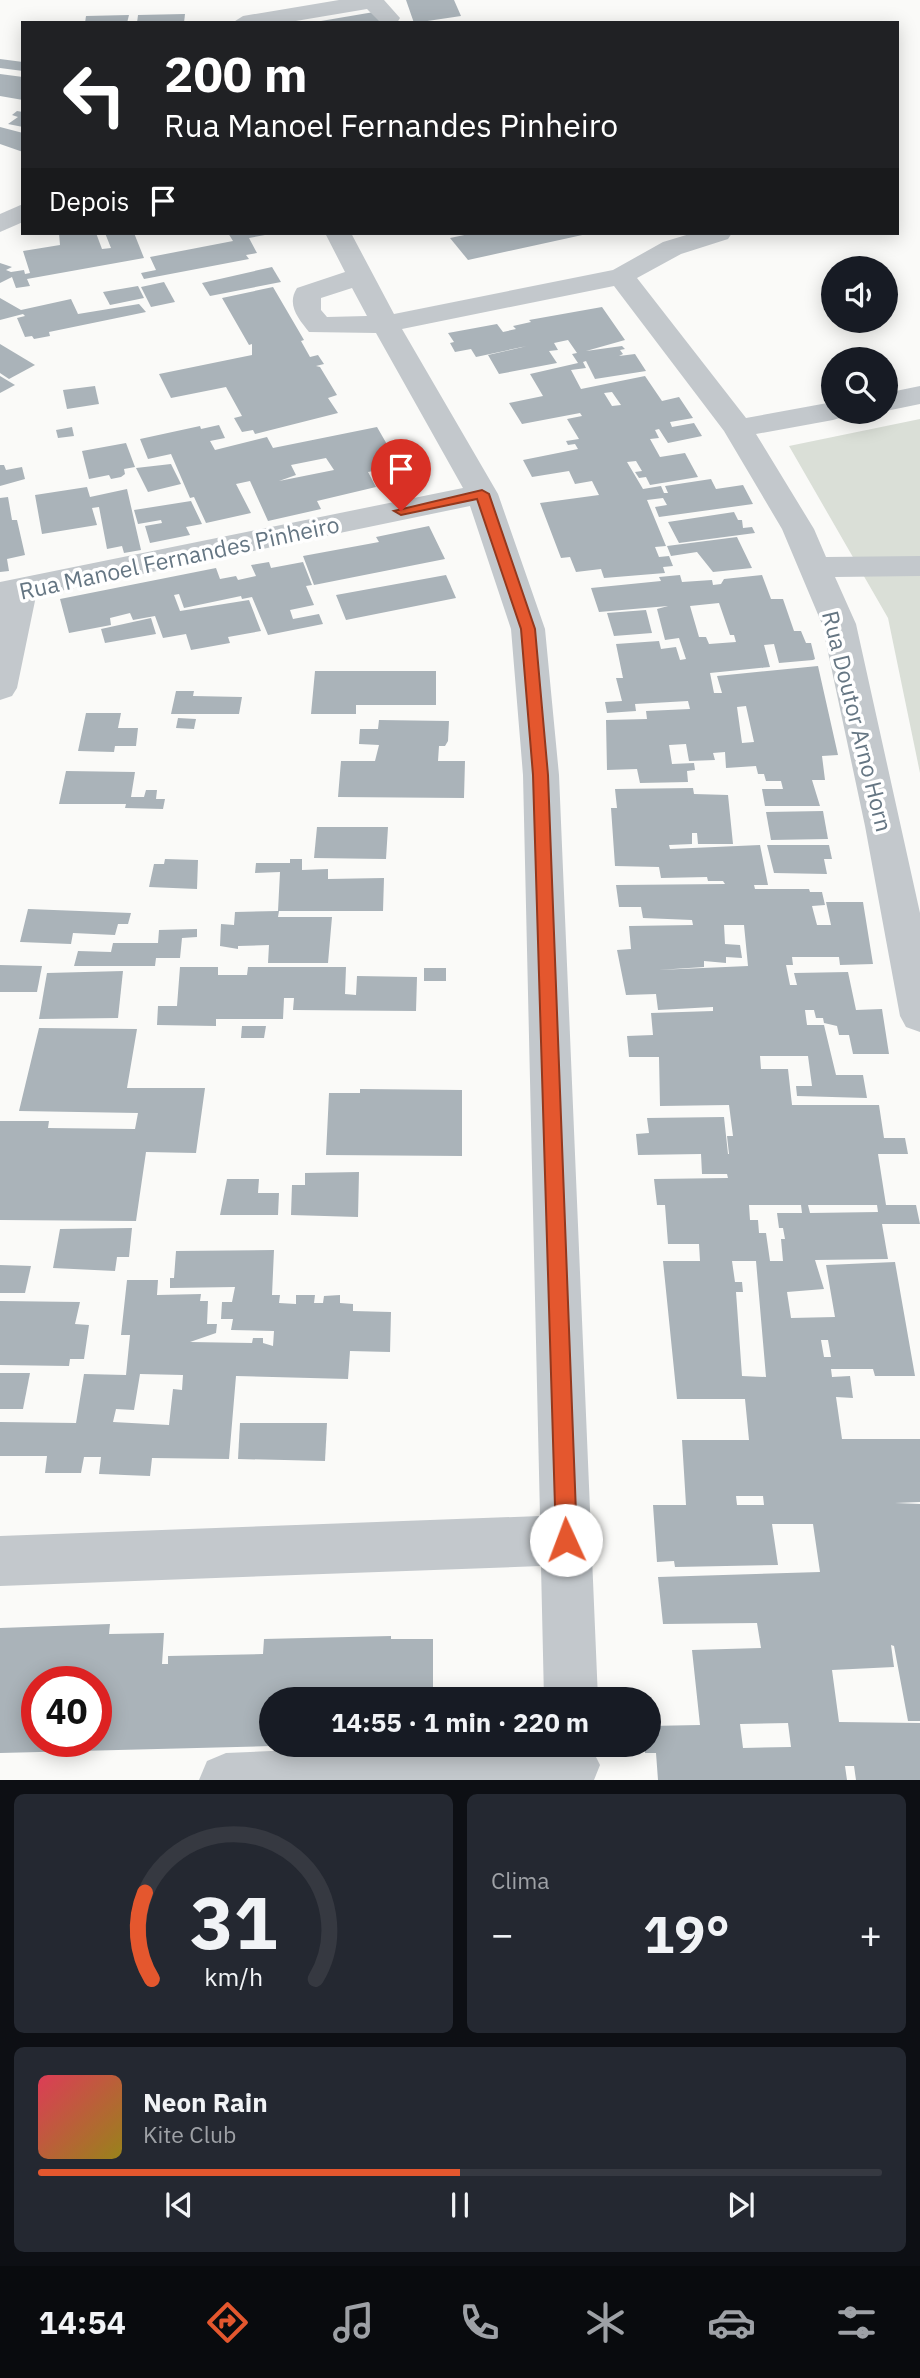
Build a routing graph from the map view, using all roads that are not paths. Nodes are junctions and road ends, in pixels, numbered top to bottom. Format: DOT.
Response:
graph roads {
  1 [pos="236,0"];
  2 [pos="389,18"];
  3 [pos="242,21"];
  4 [pos="255,21"];
  5 [pos="21,213"];
  6 [pos="0,224"];
  7 [pos="339,235"];
  8 [pos="713,235"];
  9 [pos="360,276"];
  10 [pos="621,276"];
  11 [pos="385,324"];
  12 [pos="920,396"];
  13 [pos="898,400"];
  14 [pos="821,413"];
  15 [pos="738,428"];
  16 [pos="482,494"];
  17 [pos="920,566"];
  18 [pos="814,567"];
  19 [pos="11,592"];
  20 [pos="0,688"];
  21 [pos="920,1016"];
  22 [pos="566,1540"];
  23 [pos="0,1561"];
  24 [pos="571,1687"];
  25 [pos="573,1763"];
  26 [pos="428,1775"];
  27 [pos="226,1780"];
  1 -- 3 [label="street"];
  2 -- 4 [label="street"];
  5 -- 6 [label="street"];
  7 -- 9 [label="street"];
  8 -- 10 [label="street"];
  9 -- 11 [label="street"];
  9 -- 11 [label="street"];
  10 -- 11 [label="street"];
  10 -- 15 [label="street, Rua Doutor Arno Horn"];
  11 -- 16 [label="street"];
  12 -- 13 [label="street"];
  14 -- 15 [label="street"];
  15 -- 18 [label="street, Rua Doutor Arno Horn"];
  16 -- 19 [label="street, Rua Manoel Fernandes Pinheiro"];
  16 -- 22 [label="street"];
  17 -- 18 [label="street"];
  18 -- 21 [label="street, Rua Doutor Arno Horn"];
  19 -- 20 [label="street"];
  22 -- 23 [label="street"];
  22 -- 24 [label="street"];
  25 -- 26 [label="street"];
  26 -- 27 [label="street"];
}
